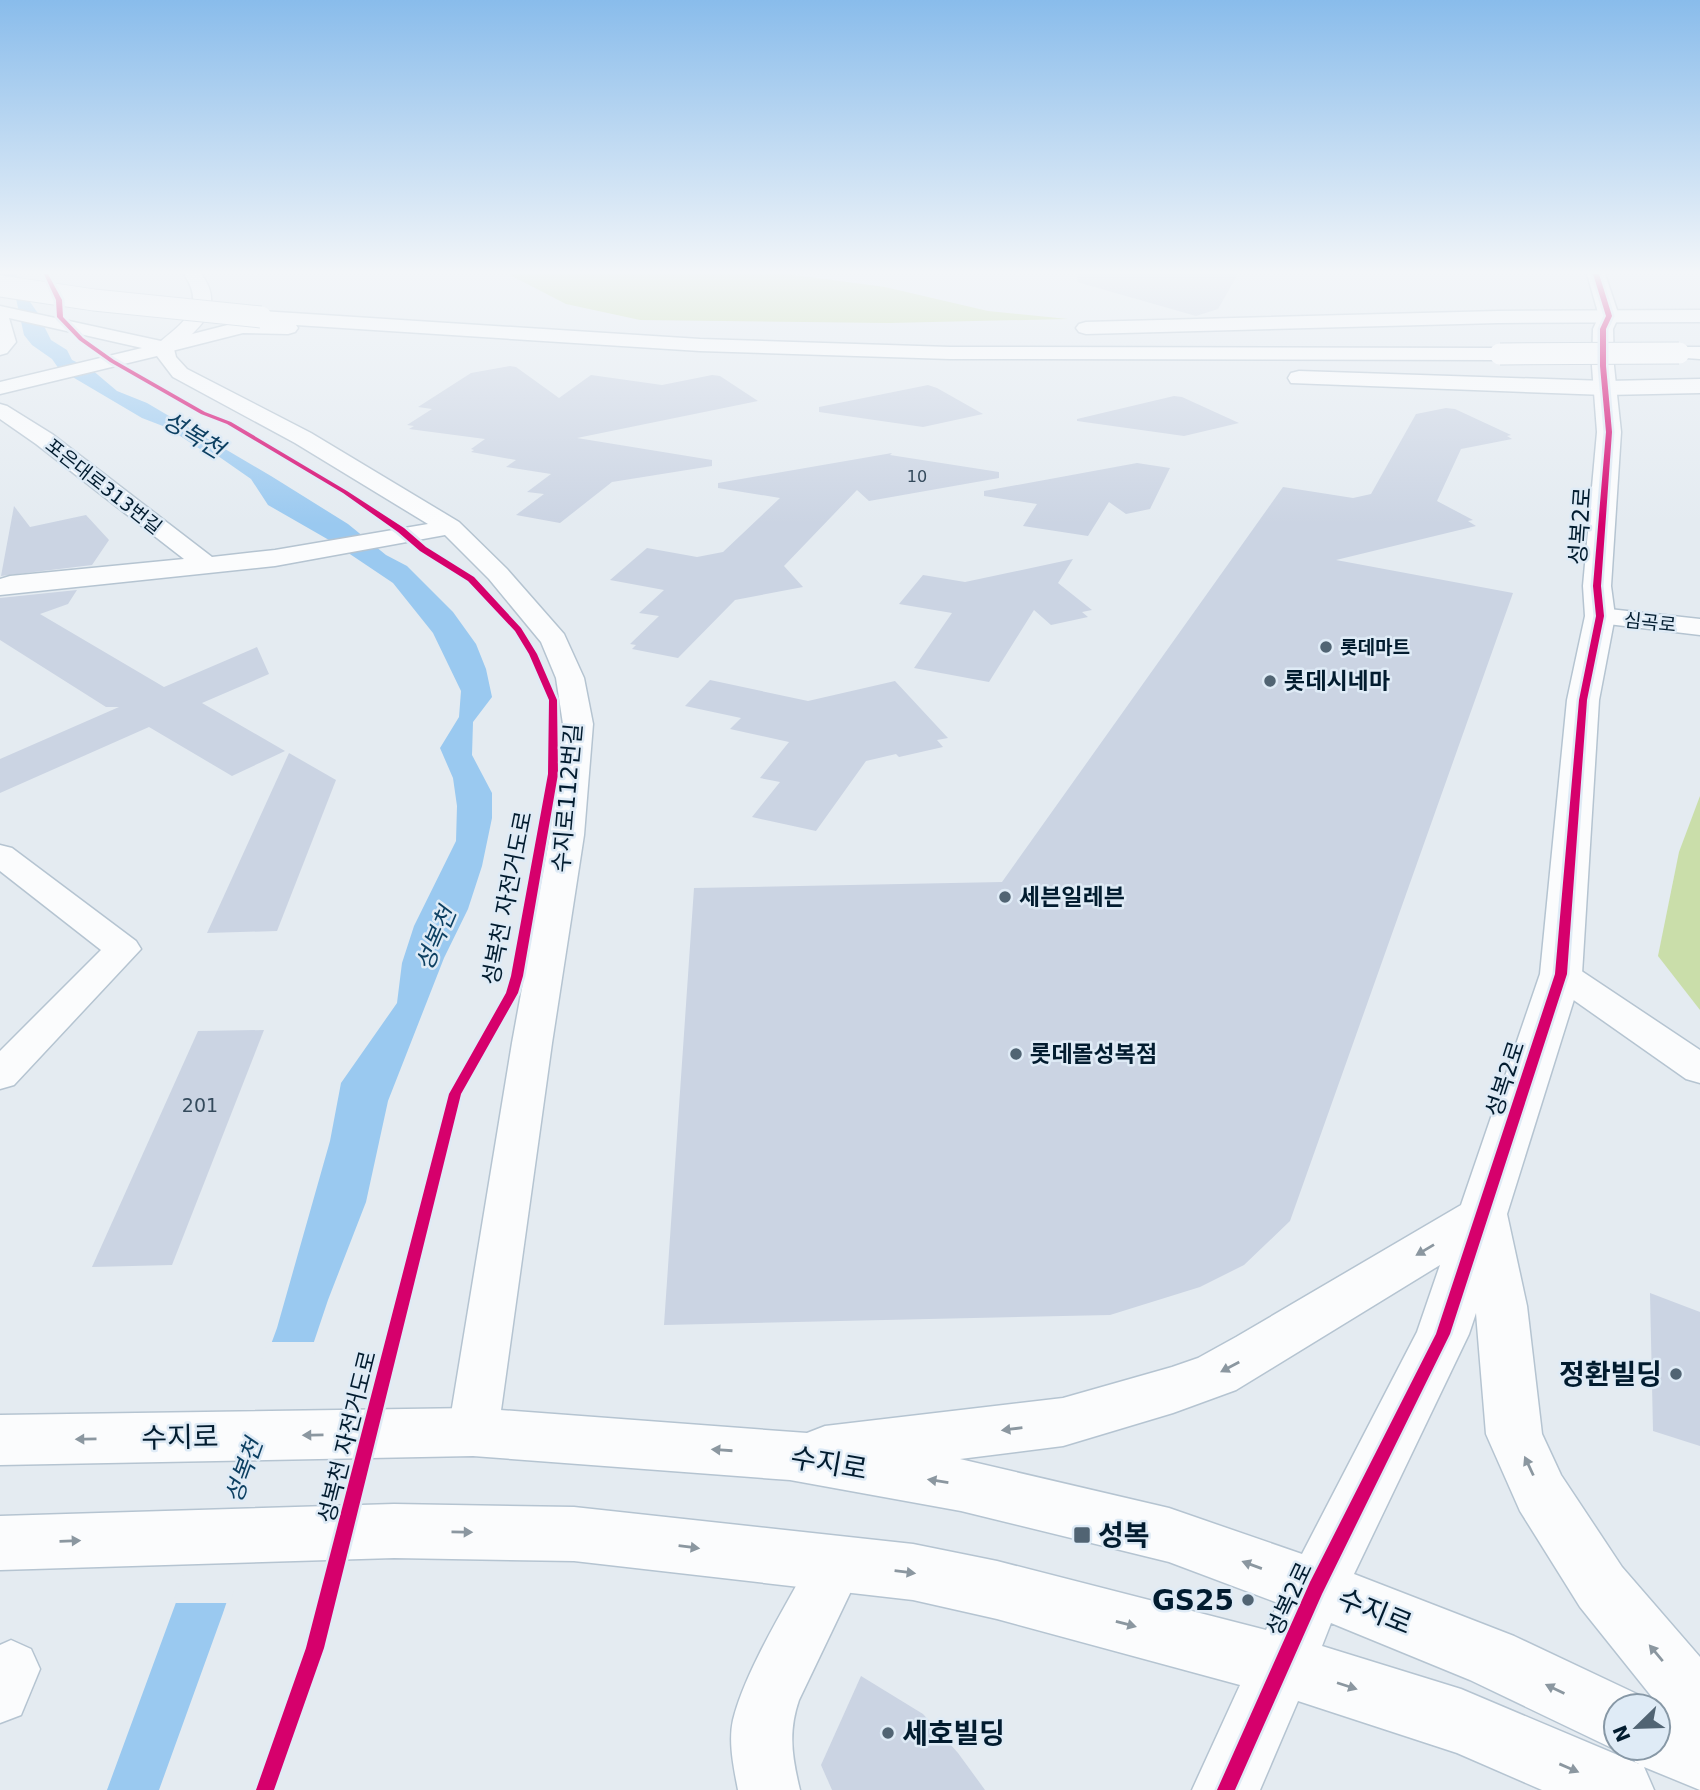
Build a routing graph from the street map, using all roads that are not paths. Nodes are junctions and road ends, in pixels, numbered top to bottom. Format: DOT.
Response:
graph roads {
  1 [pos="132,358"];
  2 [pos="167,358"];
  3 [pos="829,358"];
  4 [pos="1604,358"];
  5 [pos="1189,375"];
  6 [pos="1282,378"];
  7 [pos="1700,386"];
  8 [pos="0,388"];
  9 [pos="1606,388"];
  10 [pos="0,410"];
  11 [pos="435,531"];
  12 [pos="206,564"];
  13 [pos="0,587"];
  14 [pos="1600,616"];
  15 [pos="1700,627"];
  16 [pos="0,855"];
  17 [pos="1561,974"];
  18 [pos="1700,1069"];
  19 [pos="0,1075"];
  20 [pos="1483,1214"];
  21 [pos="473,1432"];
  22 [pos="18,1440"];
  23 [pos="790,1455"];
  24 [pos="1,1544"];
  25 [pos="837,1564"];
  26 [pos="1316,1588"];
  27 [pos="1282,1665"];
  28 [pos="1700,1706"];
  29 [pos="1602,1711"];
  30 [pos="1672,1746"];
  31 [pos="1700,1759"];
  32 [pos="769,1790"];
  33 [pos="1226,1790"];
  34 [pos="1620,1790"];
  1 -- 8 [label="street"];
  2 -- 11 [label="street, 수지로112번길"];
  3 -- 5 [label="main road"];
  4 -- 9 [label="main road, 성복2로"];
  6 -- 9 [label="main road"];
  7 -- 9 [label="main road"];
  9 -- 14 [label="main road, 성복2로"];
  10 -- 12 [label="street, 포은대로313번길"];
  11 -- 12 [label="street"];
  11 -- 21 [label="street, 수지로112번길"];
  12 -- 13 [label="street"];
  14 -- 15 [label="street, 심곡로"];
  14 -- 17 [label="main road, 성복2로"];
  16 -- 19 [label="street"];
  17 -- 18 [label="street"];
  17 -- 20 [label="main road, 성복2로"];
  20 -- 23 [label="main road, one-way"];
  20 -- 26 [label="main road, 성복2로"];
  28 -- 20 [label="main road, one-way"];
  21 -- 22 [label="main road, 수지로, one-way"];
  23 -- 21 [label="main road, 수지로, one-way"];
  26 -- 23 [label="main road, 수지로, one-way"];
  24 -- 25 [label="main road, one-way"];
  25 -- 27 [label="main road, one-way"];
  25 -- 32 [label="street"];
  26 -- 27 [label="main road, 성복2로"];
  29 -- 26 [label="main road, 수지로, one-way"];
  27 -- 33 [label="main road, 성복2로"];
  27 -- 34 [label="main road, one-way"];
  30 -- 31 [label="main road"];
}
